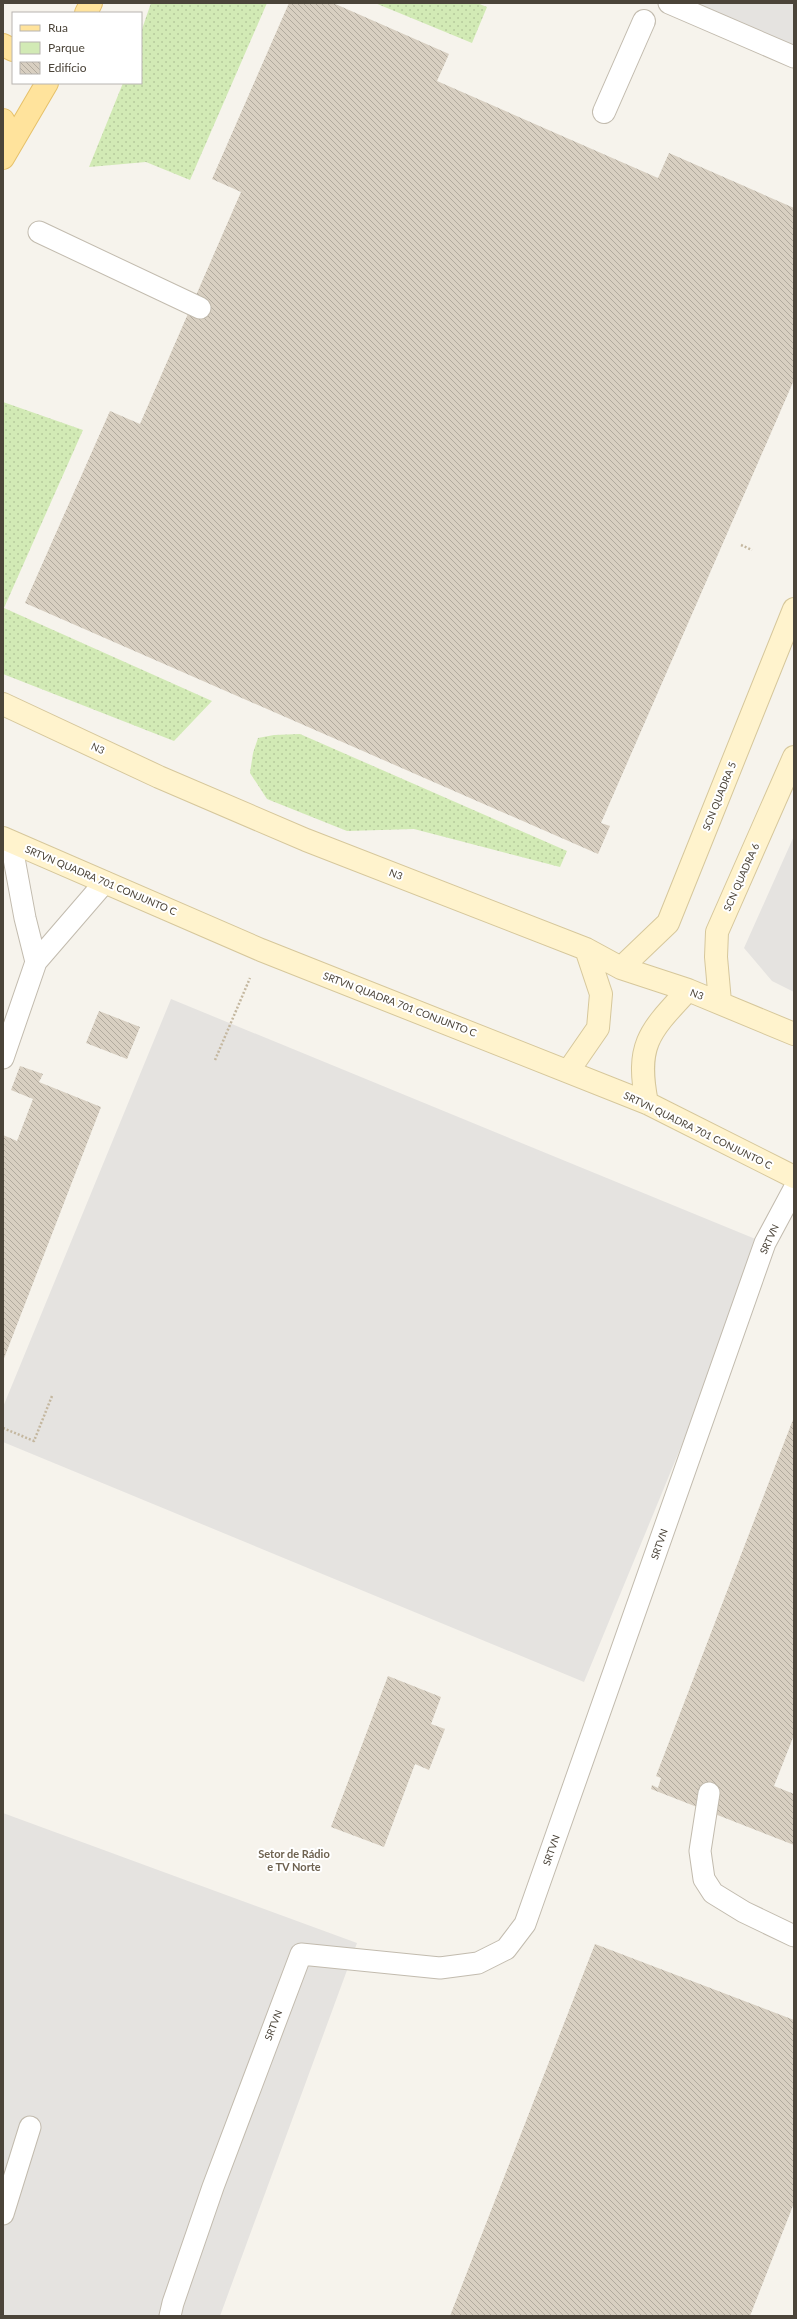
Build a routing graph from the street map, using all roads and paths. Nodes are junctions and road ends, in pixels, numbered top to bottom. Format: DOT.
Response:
graph roads {
  1 [pos="91,3"];
  2 [pos="669,3"];
  3 [pos="86,12"];
  4 [pos="644,21"];
  5 [pos="3,45"];
  6 [pos="12,50"];
  7 [pos="794,57"];
  8 [pos="46,84"];
  9 [pos="604,112"];
  10 [pos="3,120"];
  11 [pos="14,139"];
  12 [pos="3,158"];
  13 [pos="39,232"];
  14 [pos="200,308"];
  15 [pos="742,545"];
  16 [pos="752,550"];
  17 [pos="794,609"];
  18 [pos="3,704"];
  19 [pos="794,757"];
  20 [pos="787,790"];
  21 [pos="7,840"];
  22 [pos="105,882"];
  23 [pos="586,948"];
  24 [pos="261,950"];
  25 [pos="36,962"];
  26 [pos="621,968"];
  27 [pos="688,990"];
  28 [pos="720,1002"];
  29 [pos="794,1034"];
  30 [pos="3,1058"];
  31 [pos="215,1060"];
  32 [pos="568,1070"];
  33 [pos="647,1103"];
  34 [pos="794,1177"];
  35 [pos="794,1189"];
  36 [pos="52,1396"];
  37 [pos="3,1428"];
  38 [pos="710,1793"];
  39 [pos="794,1936"];
  40 [pos="30,2127"];
  41 [pos="3,2214"];
  42 [pos="170,2316"];
  1 -- 3 [label="main road"];
  2 -- 7 [label="lane"];
  4 -- 9 [label="street"];
  5 -- 6 [label="main road"];
  8 -- 11 [label="main road"];
  10 -- 11 [label="main road"];
  11 -- 12 [label="main road"];
  13 -- 14 [label="lane"];
  15 -- 16 [label="path"];
  17 -- 26 [label="street, SCN QUADRA 5"];
  18 -- 23 [label="street, N3"];
  19 -- 20 [label="street, SCN QUADRA 6"];
  20 -- 28 [label="street, SCN QUADRA 6"];
  21 -- 22 [label="street, SRTVN QUADRA 701 CONJUNTO C"];
  21 -- 25 [label="lane"];
  22 -- 24 [label="street, SRTVN QUADRA 701 CONJUNTO C"];
  22 -- 25 [label="lane"];
  23 -- 26 [label="street, N3"];
  23 -- 32 [label="street"];
  24 -- 31 [label="path"];
  24 -- 32 [label="street, SRTVN QUADRA 701 CONJUNTO C"];
  25 -- 30 [label="lane"];
  26 -- 27 [label="street, N3"];
  27 -- 28 [label="street, N3"];
  27 -- 33 [label="street"];
  28 -- 29 [label="street, N3"];
  32 -- 33 [label="street, SRTVN QUADRA 701 CONJUNTO C"];
  33 -- 34 [label="street, SRTVN QUADRA 701 CONJUNTO C"];
  35 -- 42 [label="lane, SRTVN"];
  36 -- 37 [label="path"];
  38 -- 39 [label="lane"];
  40 -- 41 [label="lane"];
}
